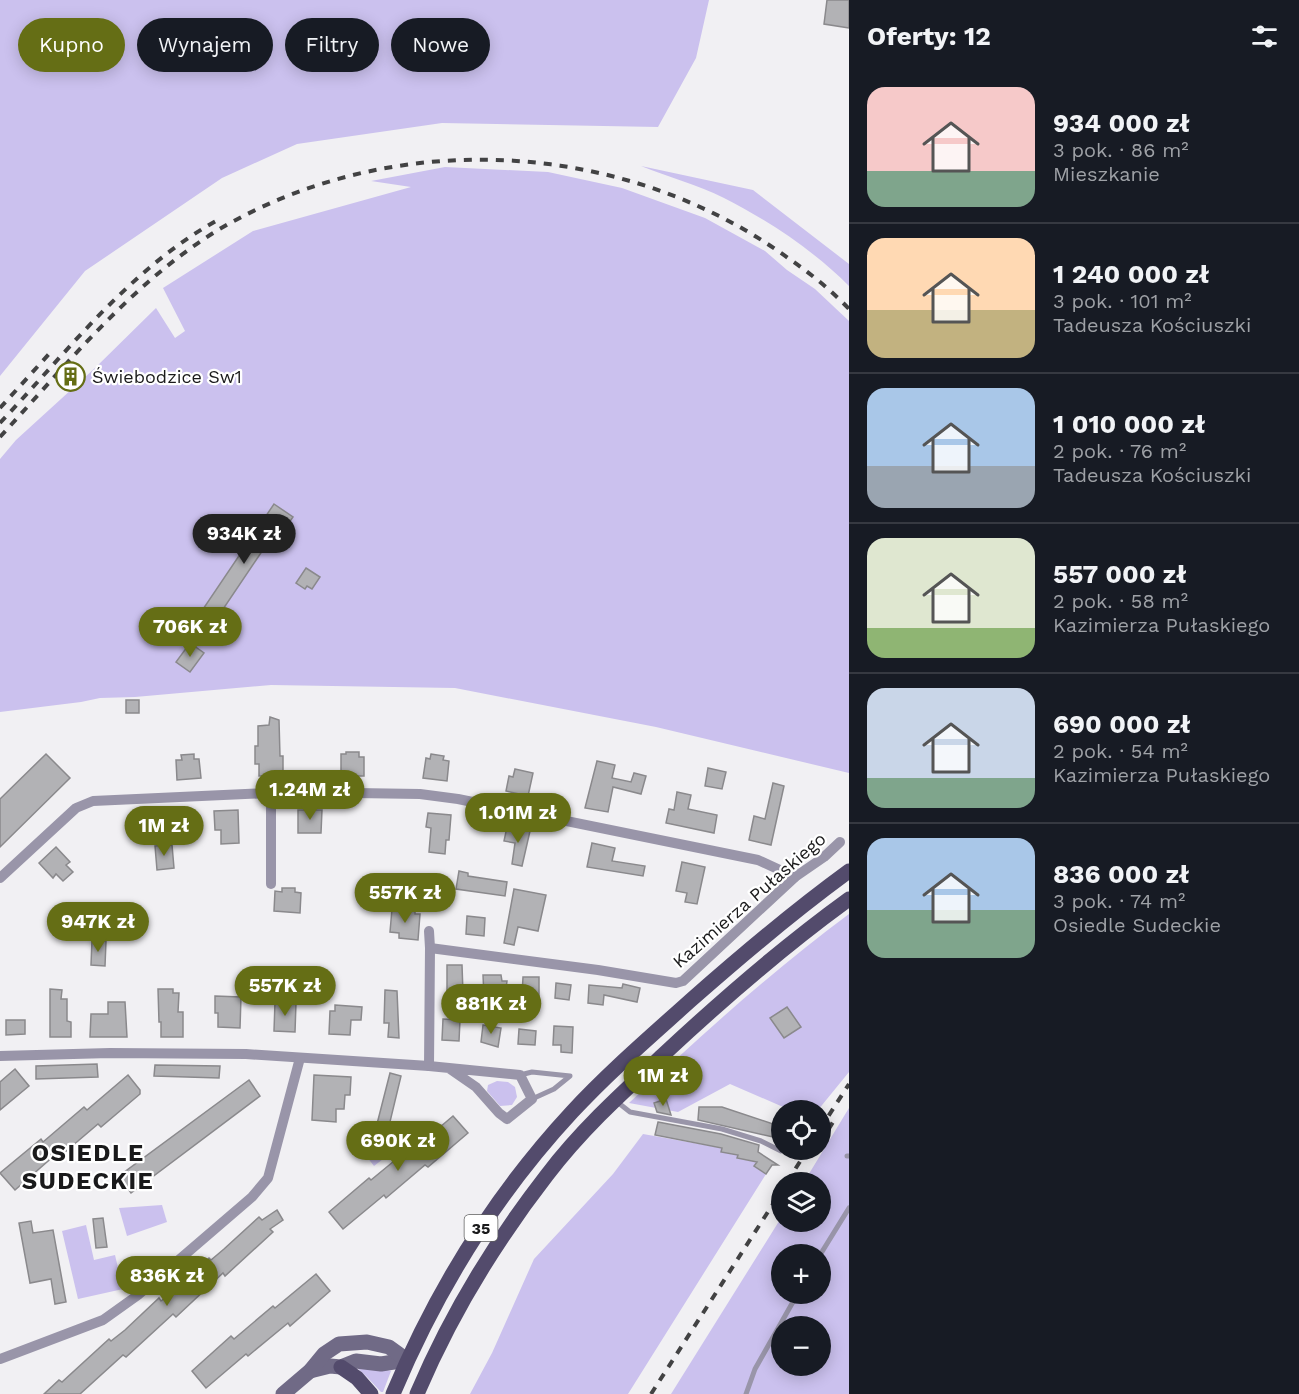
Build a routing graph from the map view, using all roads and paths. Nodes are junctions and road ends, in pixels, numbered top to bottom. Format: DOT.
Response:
graph roads {
  1 [pos="271,793"];
  2 [pos="840,842"];
  3 [pos="849,871"];
  4 [pos="795,877"];
  5 [pos="0,878"];
  6 [pos="271,884"];
  7 [pos="849,899"];
  8 [pos="429,931"];
  9 [pos="430,948"];
  10 [pos="0,1056"];
  11 [pos="300,1058"];
  12 [pos="429,1066"];
  13 [pos="450,1069"];
  14 [pos="520,1075"];
  15 [pos="532,1099"];
  16 [pos="615,1100"];
  17 [pos="771,1146"];
  18 [pos="849,1208"];
  19 [pos="827,1244"];
  20 [pos="792,1304"];
  21 [pos="0,1359"];
  22 [pos="407,1360"];
  23 [pos="341,1367"];
  24 [pos="428,1368"];
  25 [pos="310,1371"];
  26 [pos="283,1394"];
  27 [pos="371,1394"];
  28 [pos="393,1394"];
  29 [pos="417,1394"];
  30 [pos="746,1394"];
  1 -- 4 [label="street"];
  1 -- 5 [label="street"];
  1 -- 6 [label="street"];
  2 -- 4 [label="street, Kazimierza Pułaskiego"];
  3 -- 22 [label="main road, 35"];
  4 -- 9 [label="street, Kazimierza Pułaskiego"];
  7 -- 16 [label="main road, 35"];
  8 -- 9 [label="street"];
  9 -- 12 [label="street"];
  10 -- 11 [label="street"];
  11 -- 12 [label="street"];
  11 -- 21 [label="street"];
  12 -- 13 [label="street"];
  13 -- 14 [label="street"];
  13 -- 15 [label="street"];
  14 -- 15 [label="street"];
  14 -- 15 [label="lane"];
  16 -- 17 [label="lane"];
  16 -- 24 [label="main road, 35"];
  18 -- 19 [label="lane"];
  20 -- 30 [label="lane"];
  22 -- 23 [label="street"];
  22 -- 24 [label="main road"];
  22 -- 25 [label="street"];
  22 -- 28 [label="main road, 35"];
  23 -- 25 [label="street"];
  23 -- 27 [label="main road"];
  24 -- 29 [label="main road, 35"];
  25 -- 26 [label="street"];
}
